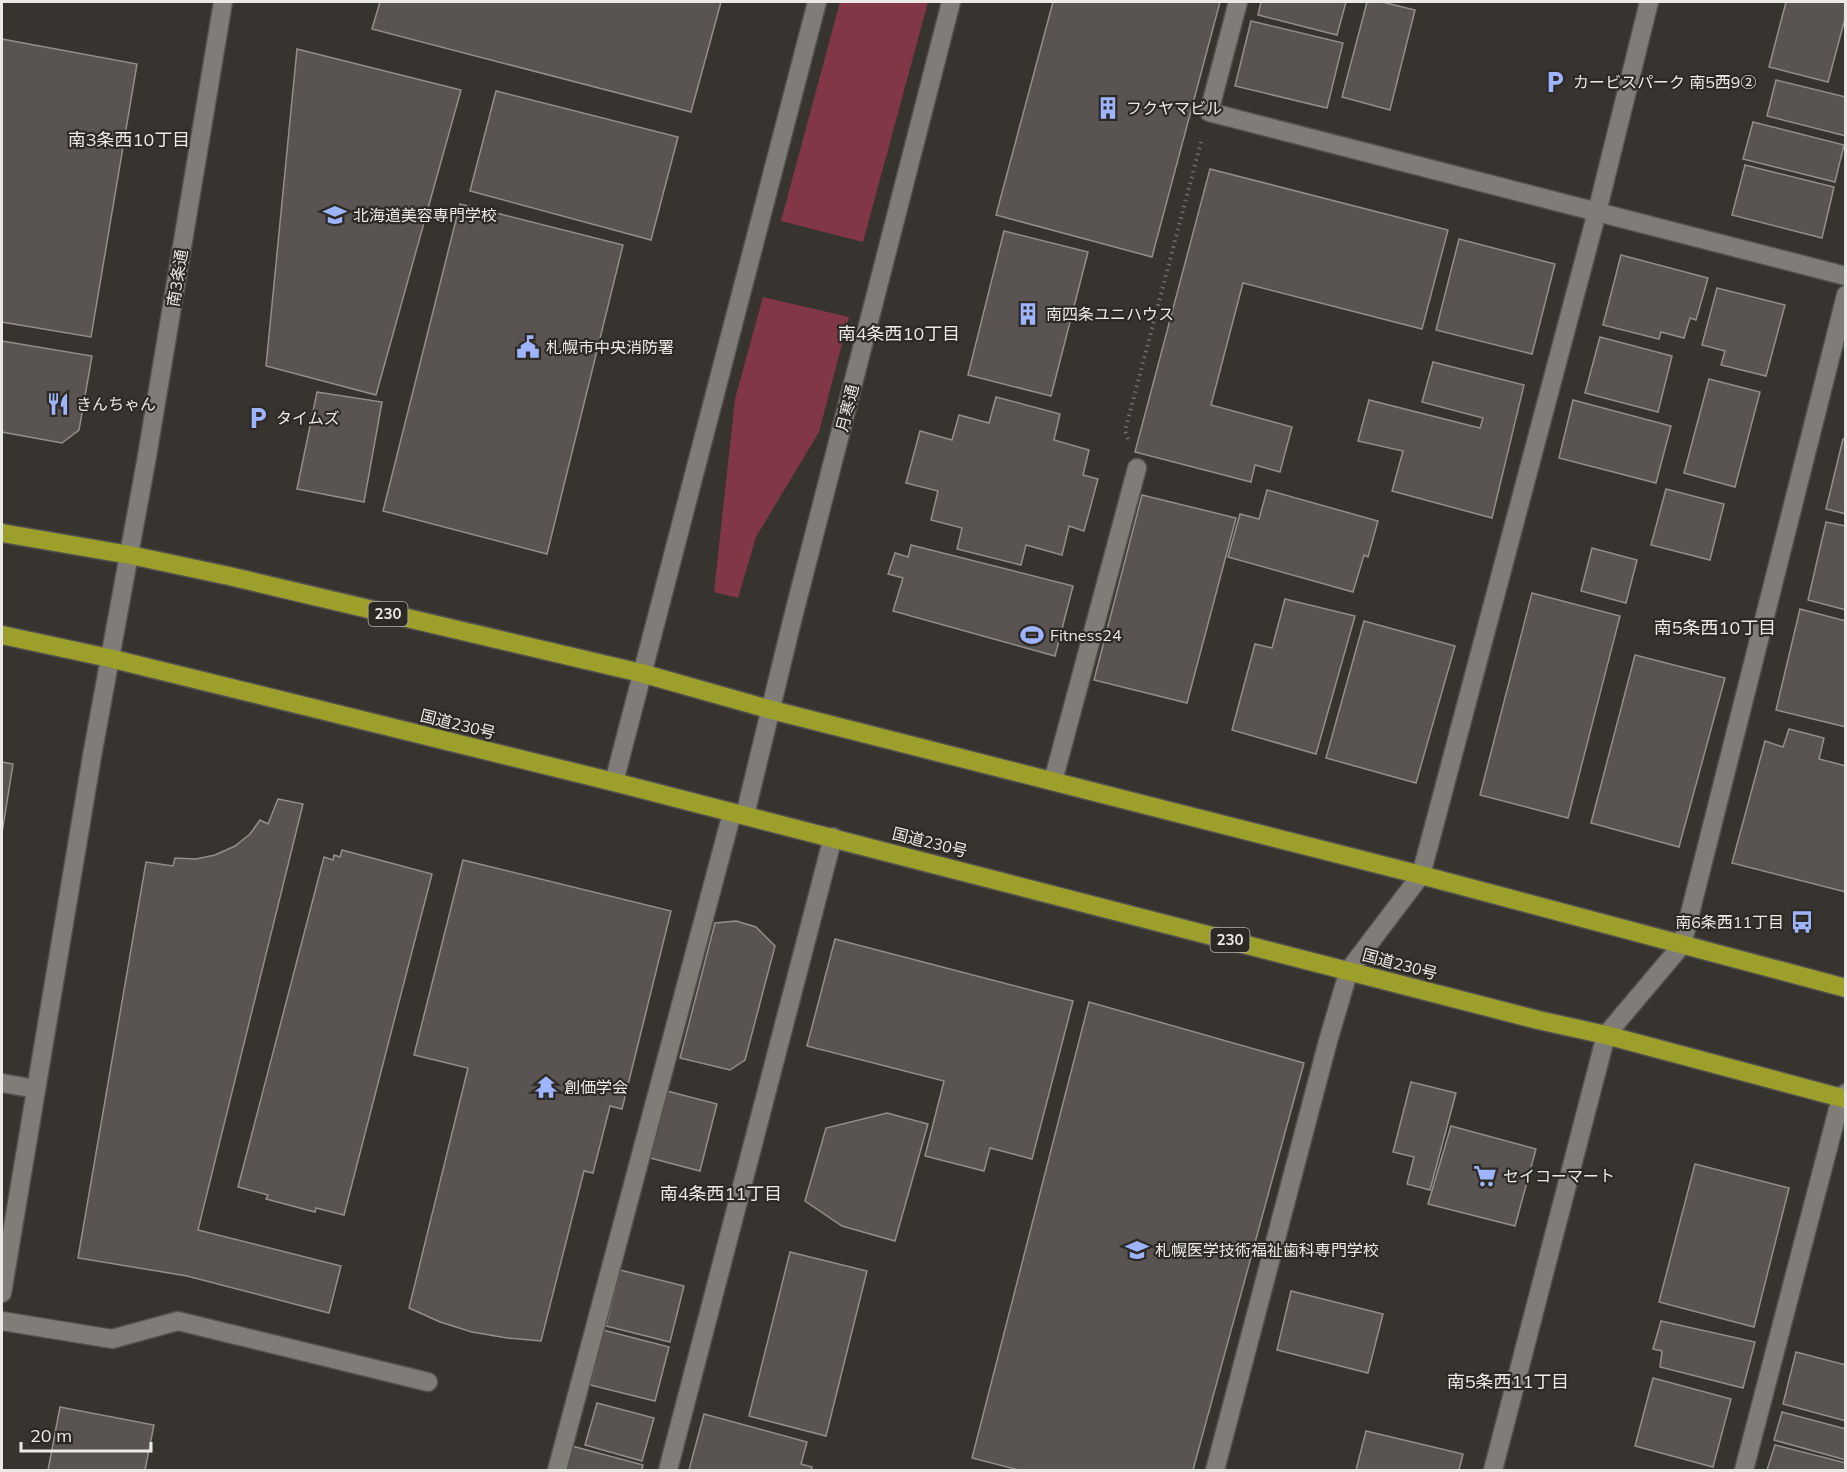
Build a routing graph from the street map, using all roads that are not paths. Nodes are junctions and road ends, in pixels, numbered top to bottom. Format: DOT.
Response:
graph roads {
  1 [pos="223,2"];
  2 [pos="817,2"];
  3 [pos="951,2"];
  4 [pos="1238,2"];
  5 [pos="1649,2"];
  6 [pos="1598,212"];
  7 [pos="1845,276"];
  8 [pos="1845,295"];
  9 [pos="1137,468"];
  10 [pos="2,533"];
  11 [pos="130,555"];
  12 [pos="2,634"];
  13 [pos="110,658"];
  14 [pos="641,673"];
  15 [pos="772,710"];
  16 [pos="1053,781"];
  17 [pos="614,782"];
  18 [pos="738,814"];
  19 [pos="833,837"];
  20 [pos="1421,875"];
  21 [pos="1682,945"];
  22 [pos="1349,970"];
  23 [pos="1845,988"];
  24 [pos="1606,1035"];
  25 [pos="2,1083"];
  26 [pos="36,1089"];
  27 [pos="1844,1097"];
  28 [pos="2,1293"];
  29 [pos="2,1320"];
  30 [pos="428,1382"];
  31 [pos="557,1470"];
  32 [pos="668,1470"];
  33 [pos="1215,1470"];
  34 [pos="1493,1470"];
  35 [pos="1744,1470"];
  1 -- 11 [label="street, 南3条通"];
  2 -- 14 [label="street"];
  3 -- 15 [label="street, 月寒通"];
  4 -- 6 [label="street"];
  5 -- 6 [label="street"];
  6 -- 7 [label="street"];
  6 -- 20 [label="street"];
  8 -- 21 [label="street"];
  9 -- 16 [label="street"];
  10 -- 11 [label="highway, 230"];
  11 -- 13 [label="street, 南3条通"];
  11 -- 14 [label="highway, 230"];
  12 -- 13 [label="highway, 国道230号 / 230"];
  13 -- 17 [label="highway, 国道230号 / 230"];
  13 -- 26 [label="street, 南3条通"];
  14 -- 15 [label="highway, 230"];
  14 -- 17 [label="street"];
  15 -- 16 [label="highway, 230"];
  15 -- 18 [label="street, 月寒通"];
  16 -- 20 [label="highway, 230"];
  17 -- 18 [label="highway, 国道230号 / 230"];
  18 -- 19 [label="highway, 国道230号 / 230"];
  18 -- 31 [label="street, 月寒通"];
  19 -- 22 [label="highway, 国道230号 / 230"];
  19 -- 32 [label="street"];
  20 -- 21 [label="highway, 230"];
  20 -- 22 [label="street"];
  21 -- 23 [label="highway, 230"];
  21 -- 24 [label="street"];
  22 -- 24 [label="highway, 国道230号 / 230"];
  22 -- 33 [label="street"];
  24 -- 27 [label="highway, 国道230号 / 230"];
  24 -- 34 [label="street"];
  25 -- 26 [label="street"];
  26 -- 28 [label="street, 南3条通"];
  27 -- 35 [label="street"];
  29 -- 30 [label="street"];
}
